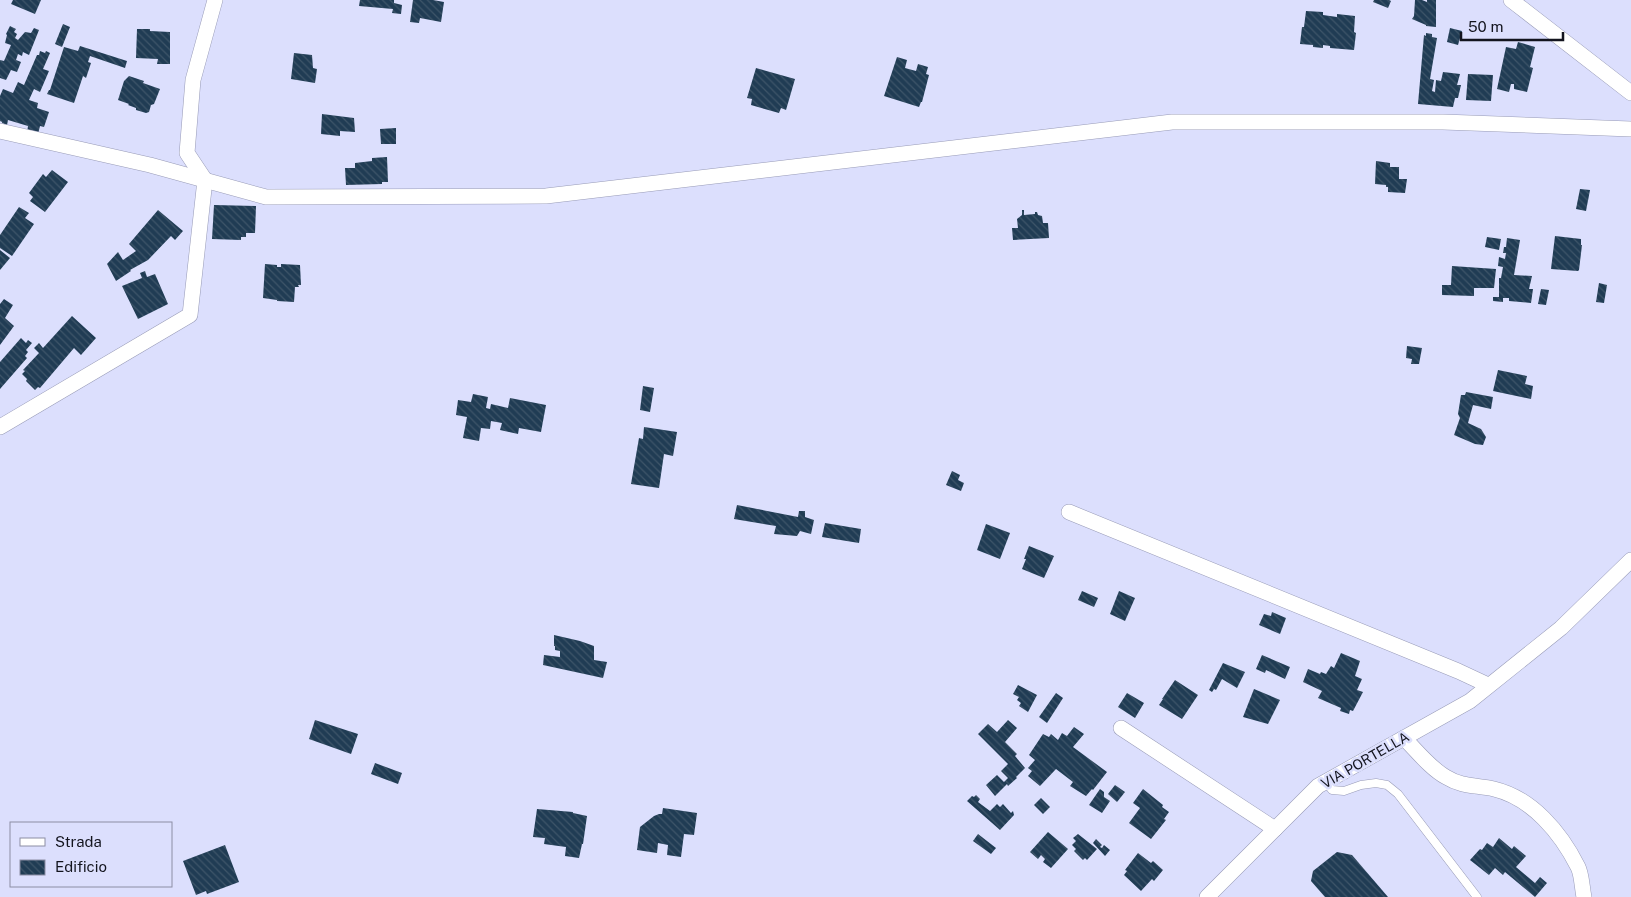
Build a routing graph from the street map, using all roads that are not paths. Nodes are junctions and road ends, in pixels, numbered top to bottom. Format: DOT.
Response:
graph roads {
  1 [pos="215,0"];
  2 [pos="1511,0"];
  3 [pos="1631,93"];
  4 [pos="1631,129"];
  5 [pos="0,131"];
  6 [pos="205,180"];
  7 [pos="0,426"];
  8 [pos="1069,512"];
  9 [pos="1631,560"];
  10 [pos="1488,685"];
  11 [pos="1121,728"];
  12 [pos="1404,738"];
  13 [pos="1326,782"];
  14 [pos="1275,829"];
  15 [pos="1206,897"];
  16 [pos="1477,897"];
  17 [pos="1584,897"];
  1 -- 6 [label="street"];
  2 -- 3 [label="street"];
  4 -- 6 [label="street"];
  5 -- 6 [label="street"];
  6 -- 7 [label="street"];
  8 -- 10 [label="street"];
  9 -- 10 [label="street, VIA PORTELLA"];
  10 -- 12 [label="street, VIA PORTELLA"];
  11 -- 14 [label="street"];
  12 -- 13 [label="street, VIA PORTELLA"];
  12 -- 17 [label="street"];
  13 -- 14 [label="street, VIA PORTELLA"];
  13 -- 16 [label="lane"];
  14 -- 15 [label="street, VIA PORTELLA"];
}
